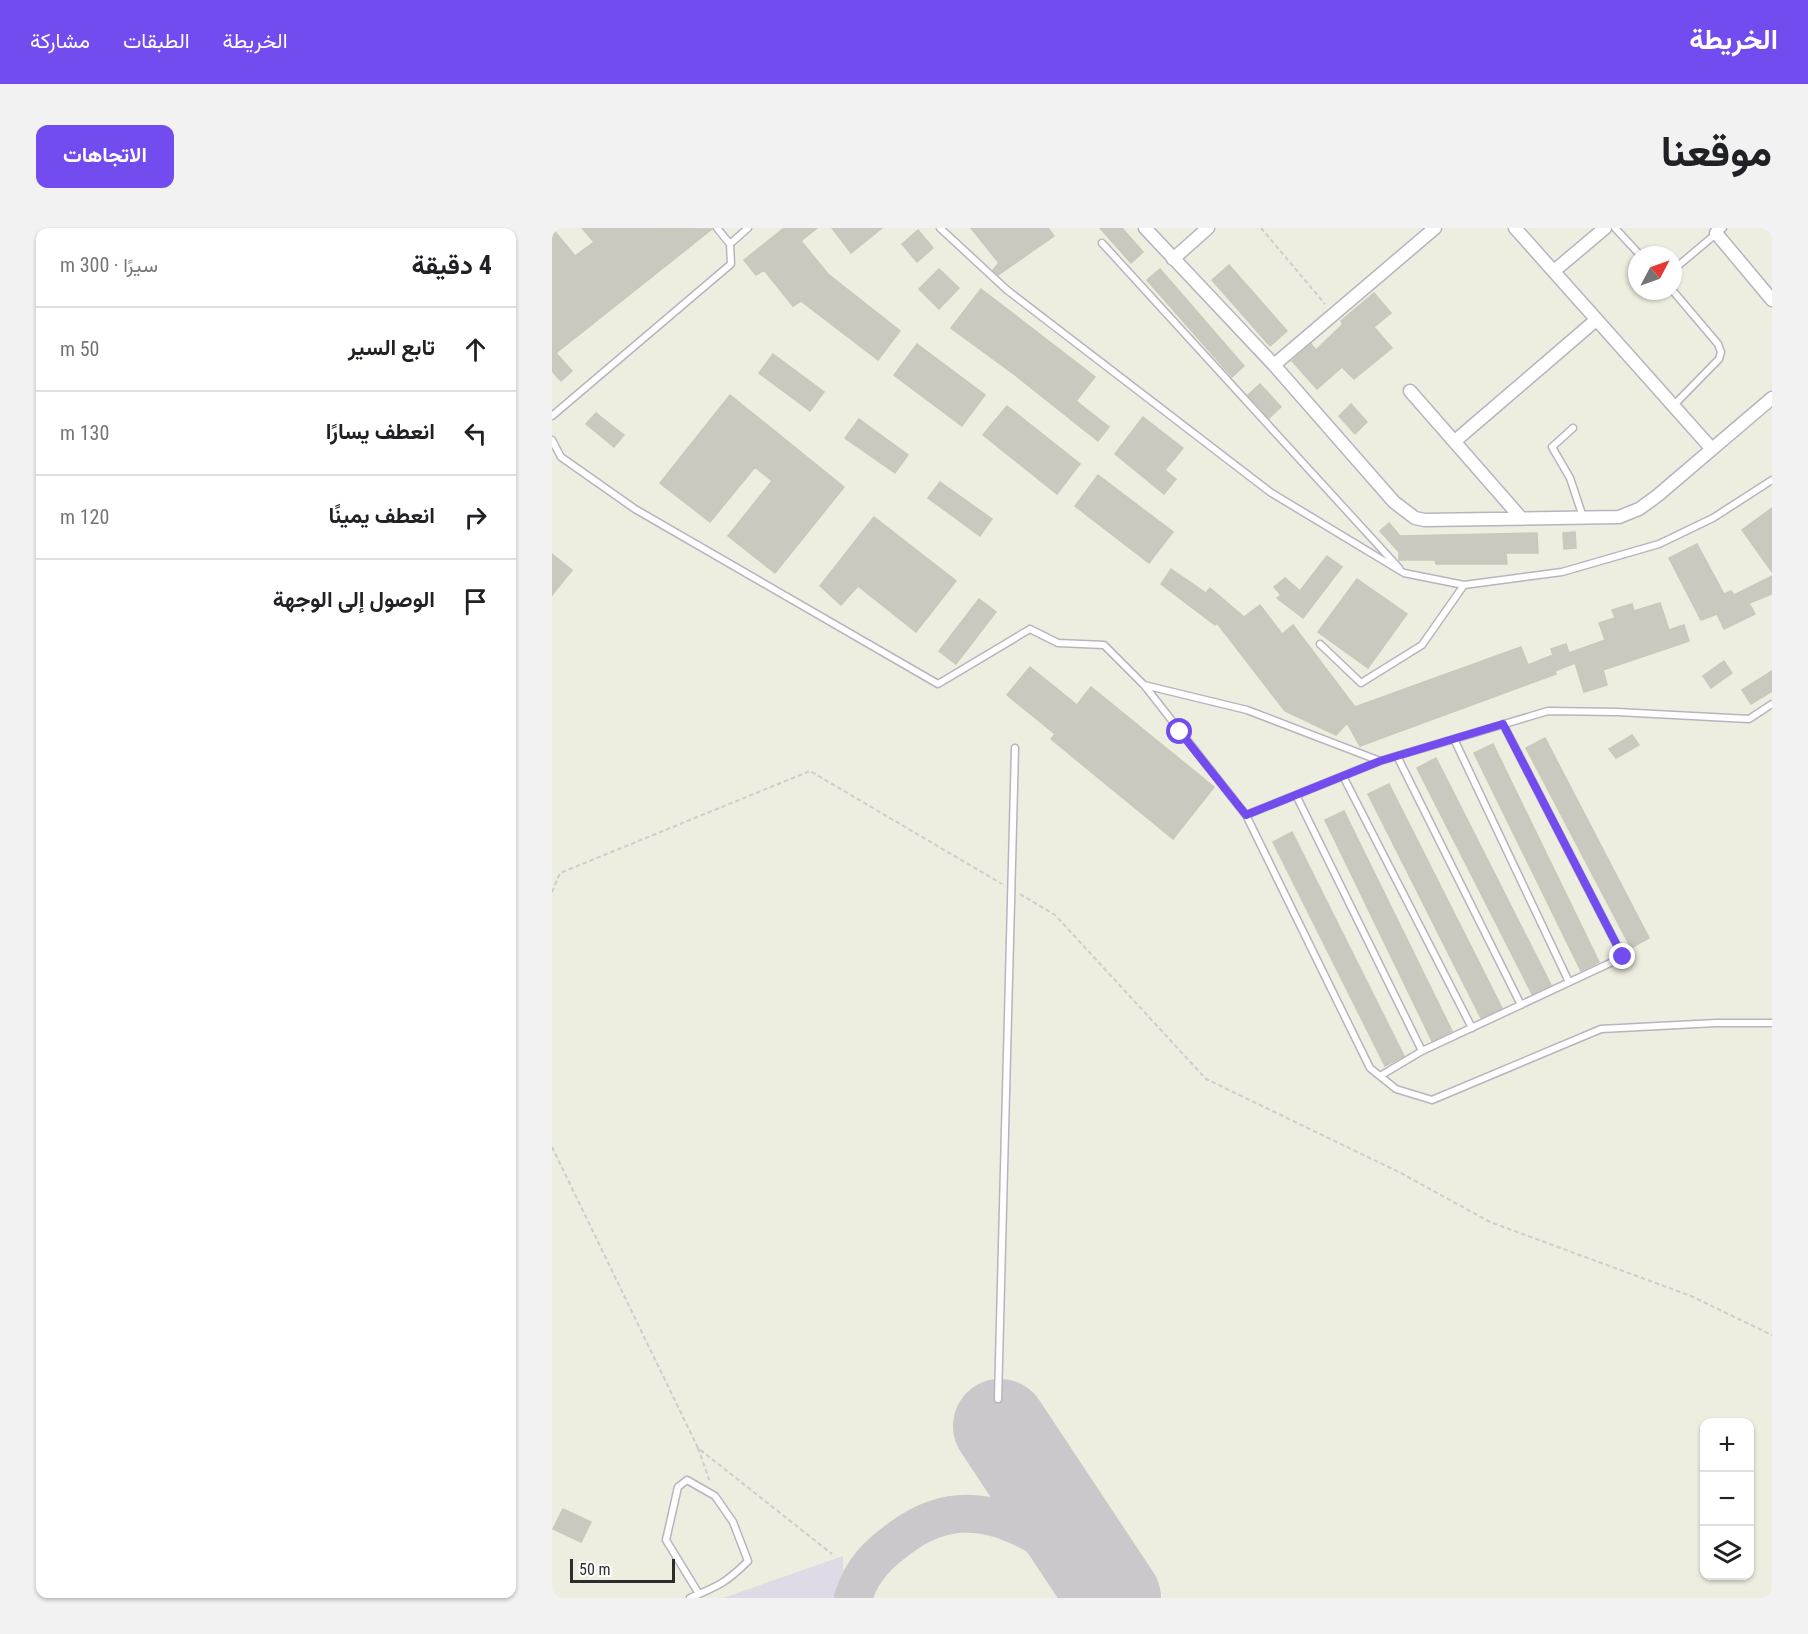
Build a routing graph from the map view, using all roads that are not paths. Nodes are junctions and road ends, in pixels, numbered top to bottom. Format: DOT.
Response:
graph roads {
  1 [pos="717,228"];
  2 [pos="748,228"];
  3 [pos="940,228"];
  4 [pos="1145,228"];
  5 [pos="1208,228"];
  6 [pos="1434,228"];
  7 [pos="1515,228"];
  8 [pos="1605,228"];
  9 [pos="1615,228"];
  10 [pos="1719,231"];
  11 [pos="1102,243"];
  12 [pos="730,244"];
  13 [pos="1632,246"];
  14 [pos="1173,259"];
  15 [pos="1682,262"];
  16 [pos="1554,272"];
  17 [pos="1680,300"];
  18 [pos="1772,300"];
  19 [pos="1596,320"];
  20 [pos="1274,365"];
  21 [pos="1410,391"];
  22 [pos="1772,398"];
  23 [pos="1673,406"];
  24 [pos="552,416"];
  25 [pos="1573,428"];
  26 [pos="552,440"];
  27 [pos="1455,441"];
  28 [pos="1711,448"];
  29 [pos="1772,480"];
  30 [pos="1583,517"];
  31 [pos="1522,519"];
  32 [pos="1404,573"];
  33 [pos="1464,585"];
  34 [pos="1320,644"];
  35 [pos="1144,685"];
  36 [pos="1772,704"];
  37 [pos="1503,724"];
  38 [pos="1454,740"];
  39 [pos="1014,748"];
  40 [pos="1397,756"];
  41 [pos="1380,761"];
  42 [pos="1343,776"];
  43 [pos="1296,795"];
  44 [pos="1246,815"];
  45 [pos="1569,982"];
  46 [pos="1521,1005"];
  47 [pos="1772,1023"];
  48 [pos="1472,1028"];
  49 [pos="1422,1051"];
  50 [pos="1380,1076"];
  51 [pos="998,1399"];
  52 [pos="699,1594"];
  53 [pos="690,1598"];
  1 -- 12 [label="lane"];
  2 -- 12 [label="lane"];
  3 -- 32 [label="lane"];
  4 -- 14 [label="street"];
  5 -- 14 [label="street"];
  6 -- 20 [label="street"];
  7 -- 16 [label="street"];
  8 -- 16 [label="street"];
  9 -- 13 [label="lane"];
  10 -- 15 [label="lane"];
  10 -- 18 [label="street"];
  11 -- 32 [label="lane"];
  12 -- 24 [label="lane"];
  14 -- 20 [label="street"];
  16 -- 19 [label="street"];
  17 -- 23 [label="lane"];
  19 -- 23 [label="street"];
  19 -- 27 [label="street"];
  20 -- 31 [label="street"];
  21 -- 27 [label="street"];
  22 -- 28 [label="street"];
  23 -- 28 [label="street"];
  25 -- 30 [label="lane"];
  26 -- 35 [label="lane"];
  27 -- 31 [label="street"];
  28 -- 30 [label="street"];
  29 -- 33 [label="lane"];
  30 -- 31 [label="street"];
  32 -- 33 [label="lane"];
  33 -- 34 [label="lane"];
  35 -- 41 [label="lane"];
  35 -- 44 [label="lane"];
  36 -- 37 [label="lane"];
  37 -- 38 [label="lane"];
  37 -- 45 [label="lane"];
  38 -- 40 [label="lane"];
  38 -- 45 [label="lane"];
  39 -- 51 [label="lane"];
  40 -- 41 [label="lane"];
  40 -- 46 [label="lane"];
  41 -- 42 [label="lane"];
  42 -- 43 [label="lane"];
  42 -- 48 [label="lane"];
  43 -- 44 [label="lane"];
  43 -- 49 [label="lane"];
  44 -- 50 [label="lane"];
  45 -- 46 [label="lane"];
  46 -- 48 [label="lane"];
  47 -- 50 [label="lane"];
  48 -- 49 [label="lane"];
  49 -- 50 [label="lane"];
  52 -- 52 [label="lane"];
  52 -- 53 [label="lane"];
}
